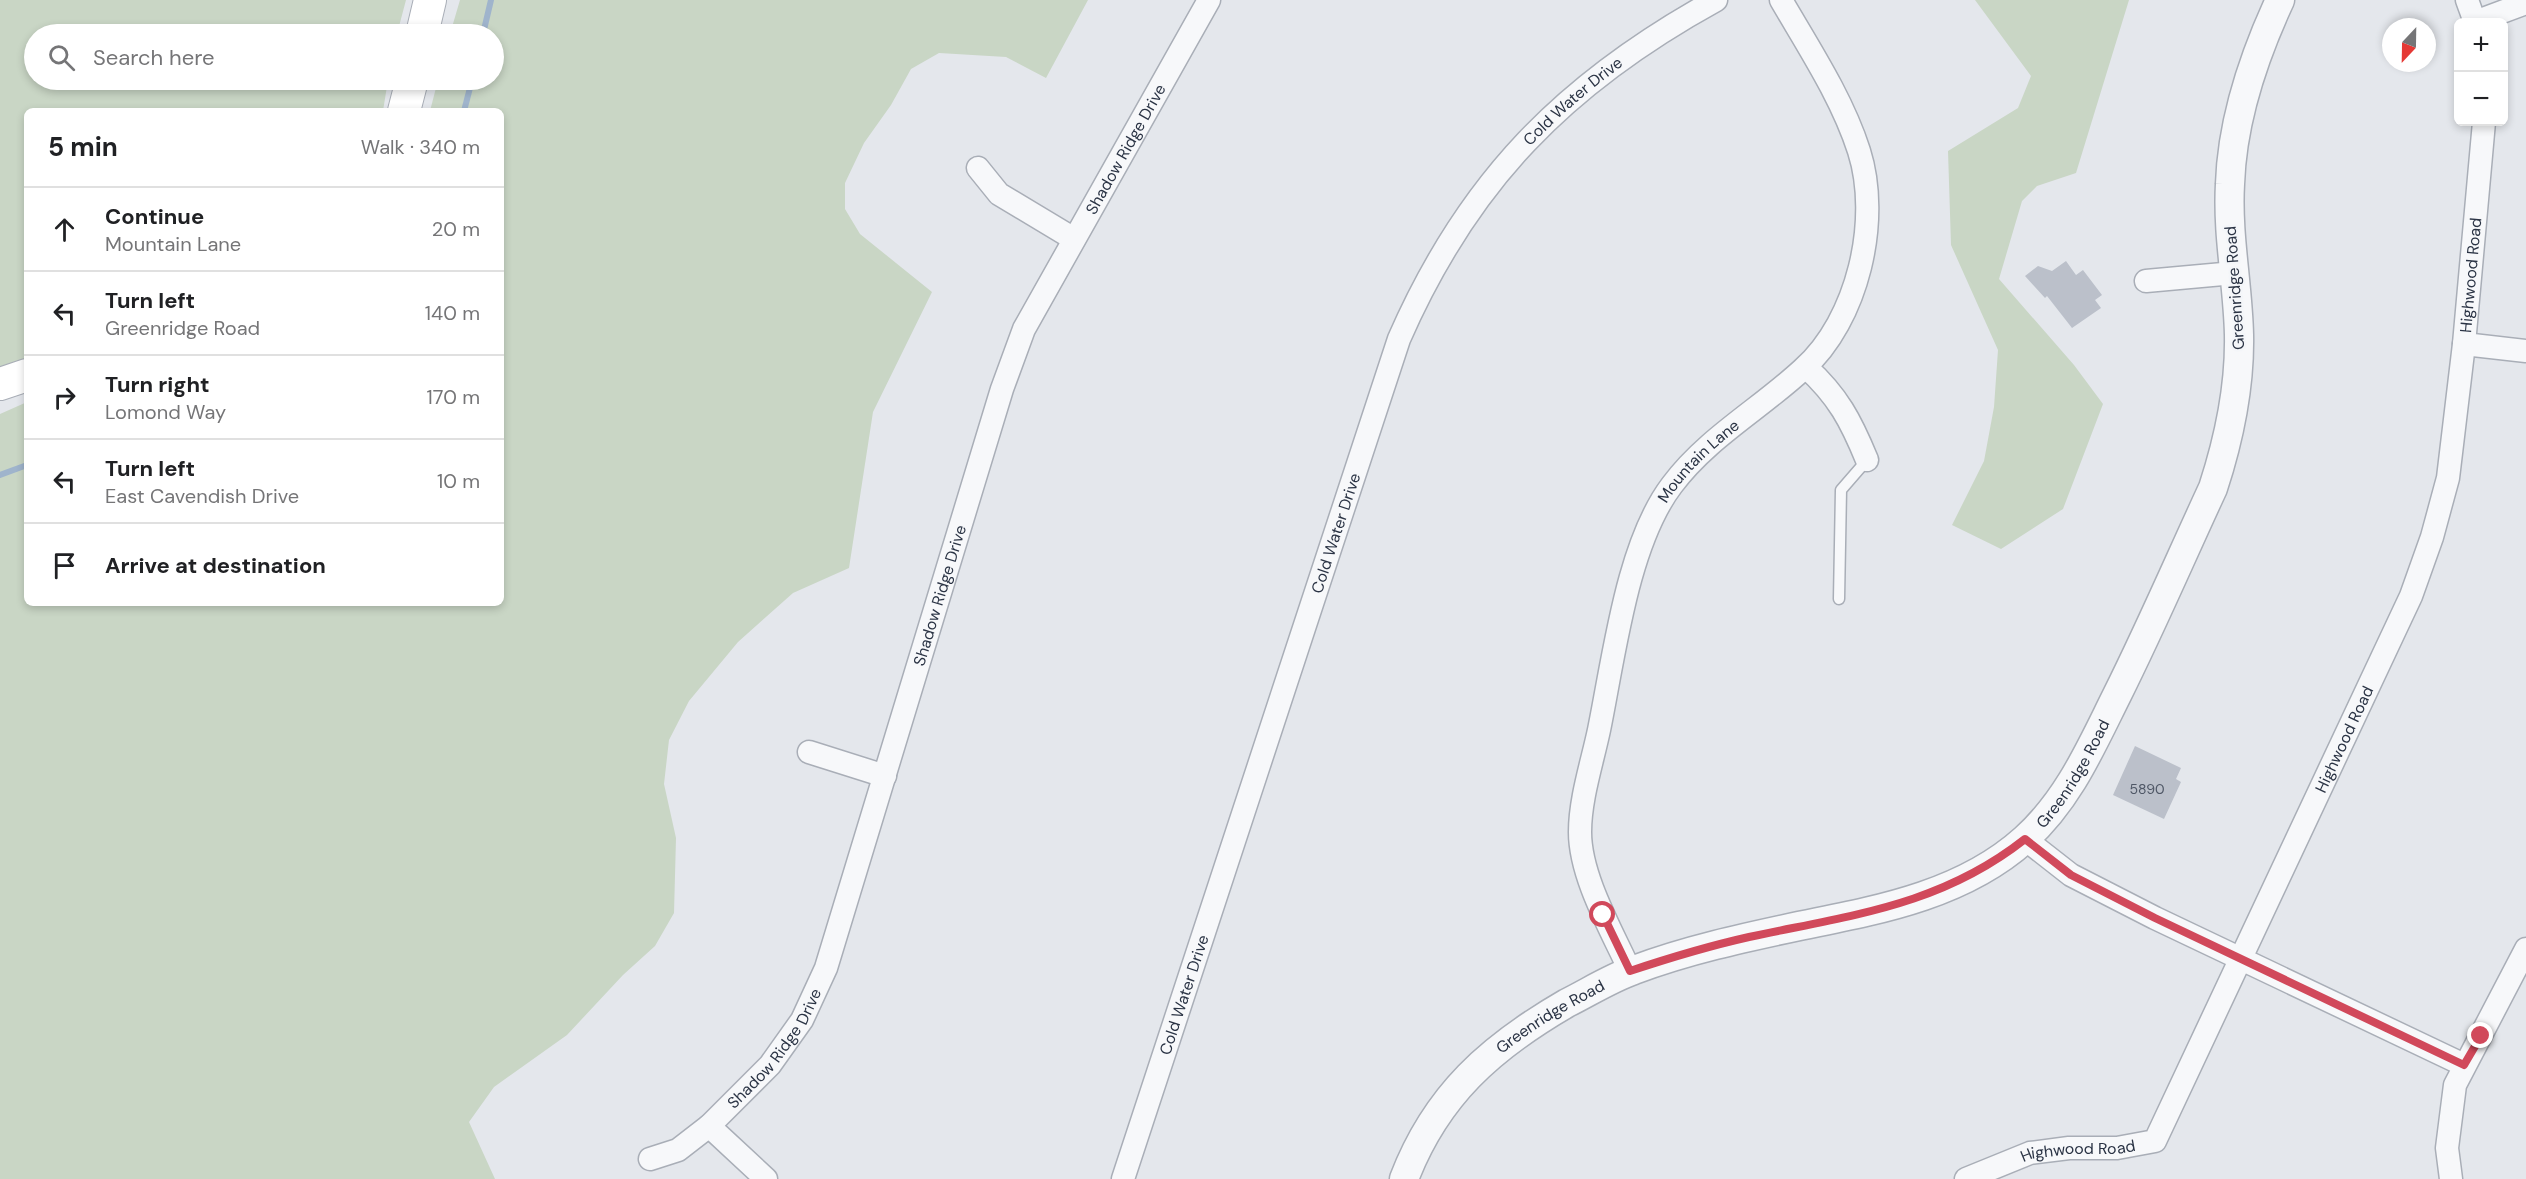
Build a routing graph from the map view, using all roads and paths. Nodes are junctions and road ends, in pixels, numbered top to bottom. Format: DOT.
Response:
graph roads {
  1 [pos="430,0"];
  2 [pos="1209,0"];
  3 [pos="1716,0"];
  4 [pos="1781,0"];
  5 [pos="2280,0"];
  6 [pos="2467,0"];
  7 [pos="2526,3"];
  8 [pos="2474,18"];
  9 [pos="2486,18"];
  10 [pos="424,24"];
  11 [pos="409,90"];
  12 [pos="405,108"];
  13 [pos="2484,126"];
  14 [pos="978,168"];
  15 [pos="1074,239"];
  16 [pos="2235,273"];
  17 [pos="2146,280"];
  18 [pos="2464,344"];
  19 [pos="2526,351"];
  20 [pos="1806,367"];
  21 [pos="24,376"];
  22 [pos="0,384"];
  23 [pos="1867,460"];
  24 [pos="1839,599"];
  25 [pos="809,752"];
  26 [pos="885,776"];
  27 [pos="2025,839"];
  28 [pos="2526,949"];
  29 [pos="2241,959"];
  30 [pos="1630,971"];
  31 [pos="2464,1065"];
  32 [pos="709,1126"];
  33 [pos="650,1159"];
  34 [pos="766,1179"];
  35 [pos="1123,1179"];
  36 [pos="1404,1179"];
  37 [pos="1966,1179"];
  38 [pos="2451,1179"];
  1 -- 10 [label="main road"];
  2 -- 15 [label="street, Shadow Ridge Drive"];
  3 -- 35 [label="street, Cold Water Drive"];
  4 -- 20 [label="street, Mountain Lane"];
  5 -- 16 [label="street, Greenridge Road"];
  6 -- 8 [label="street"];
  7 -- 9 [label="street"];
  11 -- 12 [label="main road"];
  13 -- 18 [label="street, Highwood Road"];
  14 -- 15 [label="street"];
  15 -- 26 [label="street, Shadow Ridge Drive"];
  16 -- 17 [label="street"];
  16 -- 27 [label="street, Greenridge Road"];
  18 -- 19 [label="street"];
  18 -- 29 [label="street, Highwood Road"];
  20 -- 23 [label="street"];
  20 -- 30 [label="street, Mountain Lane"];
  21 -- 22 [label="main road"];
  23 -- 24 [label="lane"];
  25 -- 26 [label="street"];
  26 -- 32 [label="street, Shadow Ridge Drive"];
  27 -- 29 [label="street"];
  27 -- 30 [label="street, Greenridge Road"];
  28 -- 31 [label="street"];
  29 -- 31 [label="street"];
  29 -- 37 [label="street, Highwood Road"];
  30 -- 36 [label="street, Greenridge Road"];
  31 -- 38 [label="street"];
  32 -- 33 [label="street, Shadow Ridge Drive"];
  32 -- 34 [label="street"];
}
